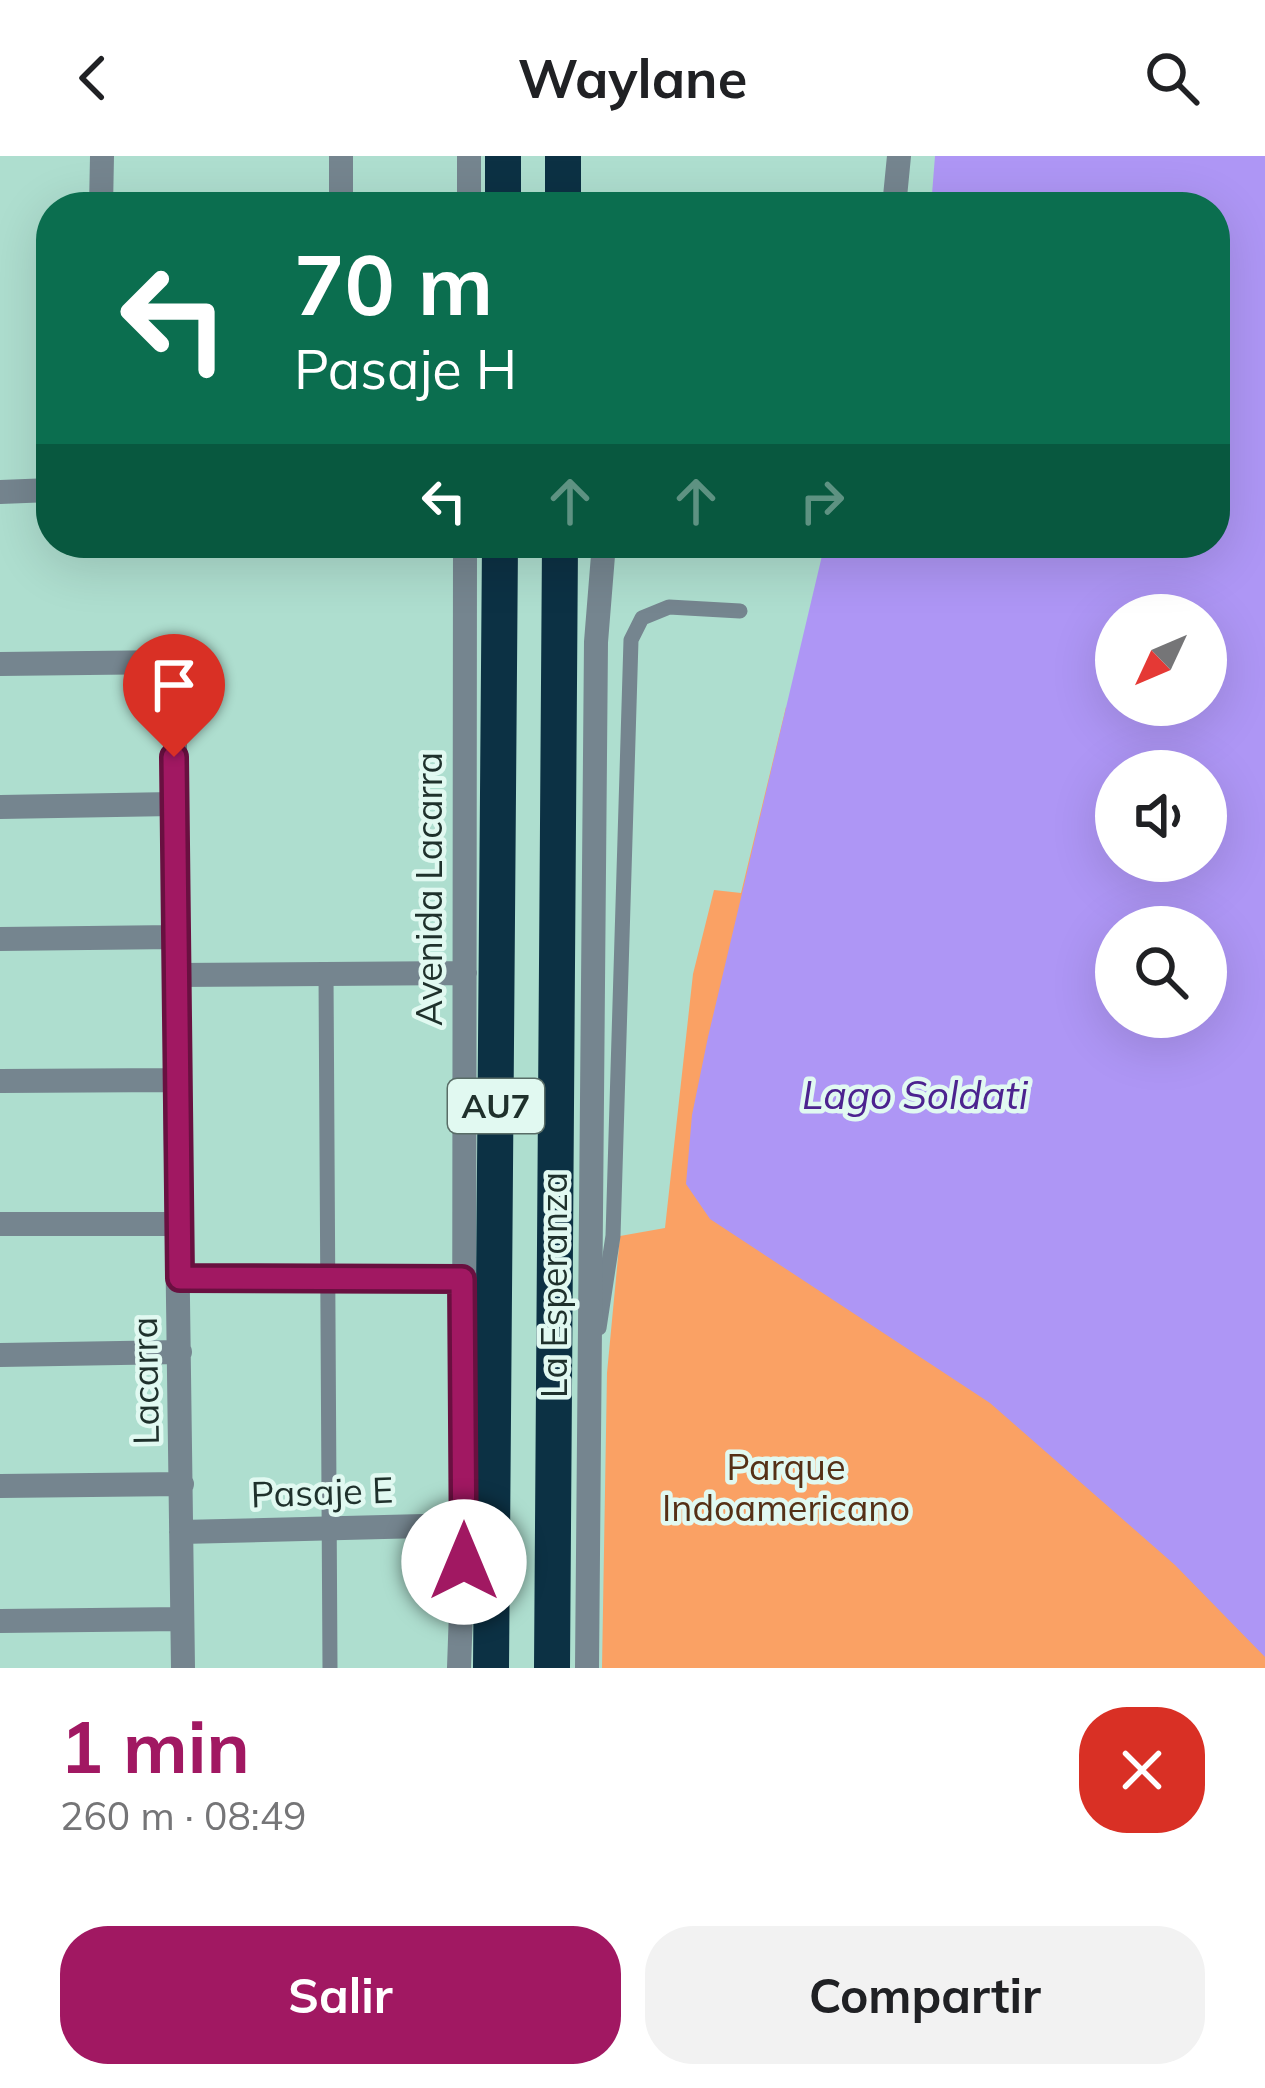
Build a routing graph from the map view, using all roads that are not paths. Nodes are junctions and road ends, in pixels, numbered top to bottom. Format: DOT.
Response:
graph roads {
  1 [pos="102,156"];
  2 [pos="341,156"];
  3 [pos="469,156"];
  4 [pos="503,156"];
  5 [pos="563,156"];
  6 [pos="899,156"];
  7 [pos="101,192"];
  8 [pos="341,192"];
  9 [pos="469,192"];
  10 [pos="503,192"];
  11 [pos="563,192"];
  12 [pos="896,192"];
  13 [pos="36,491"];
  14 [pos="0,492"];
  15 [pos="465,558"];
  16 [pos="500,558"];
  17 [pos="560,558"];
  18 [pos="603,558"];
  19 [pos="740,611"];
  20 [pos="0,664"];
  21 [pos="173,804"];
  22 [pos="0,807"];
  23 [pos="176,937"];
  24 [pos="0,939"];
  25 [pos="465,973"];
  26 [pos="326,974"];
  27 [pos="175,975"];
  28 [pos="175,1080"];
  29 [pos="0,1081"];
  30 [pos="179,1223"];
  31 [pos="0,1224"];
  32 [pos="180,1278"];
  33 [pos="327,1278"];
  34 [pos="462,1279"];
  35 [pos="180,1352"];
  36 [pos="0,1354"];
  37 [pos="590,1390"];
  38 [pos="182,1484"];
  39 [pos="0,1486"];
  40 [pos="464,1525"];
  41 [pos="328,1528"];
  42 [pos="181,1532"];
  43 [pos="182,1619"];
  44 [pos="0,1621"];
  45 [pos="183,1668"];
  46 [pos="330,1668"];
  47 [pos="459,1668"];
  48 [pos="491,1668"];
  49 [pos="552,1668"];
  50 [pos="587,1668"];
  1 -- 7 [label="street"];
  2 -- 8 [label="street"];
  3 -- 9 [label="street"];
  4 -- 10 [label="highway"];
  5 -- 11 [label="highway"];
  6 -- 12 [label="street"];
  13 -- 14 [label="street"];
  15 -- 25 [label="street, Avenida Lacarra"];
  16 -- 48 [label="highway, AU7"];
  17 -- 49 [label="highway, AU7"];
  18 -- 37 [label="street, La Esperanza"];
  19 -- 37 [label="lane"];
  20 -- 21 [label="street, Lacarra"];
  21 -- 22 [label="street"];
  21 -- 23 [label="street, Lacarra"];
  23 -- 24 [label="street"];
  23 -- 27 [label="street, Lacarra"];
  25 -- 26 [label="street"];
  25 -- 34 [label="street, Avenida Lacarra"];
  26 -- 27 [label="street"];
  26 -- 33 [label="lane"];
  27 -- 28 [label="street, Lacarra"];
  28 -- 29 [label="street"];
  28 -- 30 [label="street, Lacarra"];
  30 -- 31 [label="street"];
  30 -- 32 [label="street, Lacarra"];
  32 -- 33 [label="street"];
  32 -- 35 [label="street, Lacarra"];
  33 -- 34 [label="street"];
  33 -- 41 [label="lane"];
  34 -- 40 [label="street, Avenida Lacarra"];
  35 -- 36 [label="street"];
  35 -- 38 [label="street, Lacarra"];
  37 -- 50 [label="street, La Esperanza"];
  38 -- 39 [label="street"];
  38 -- 42 [label="street, Lacarra"];
  40 -- 41 [label="street, Pasaje E"];
  40 -- 47 [label="street, Avenida Lacarra"];
  41 -- 42 [label="street, Pasaje E"];
  41 -- 46 [label="lane"];
  42 -- 43 [label="street, Lacarra"];
  43 -- 44 [label="street"];
  43 -- 45 [label="street, Lacarra"];
}
